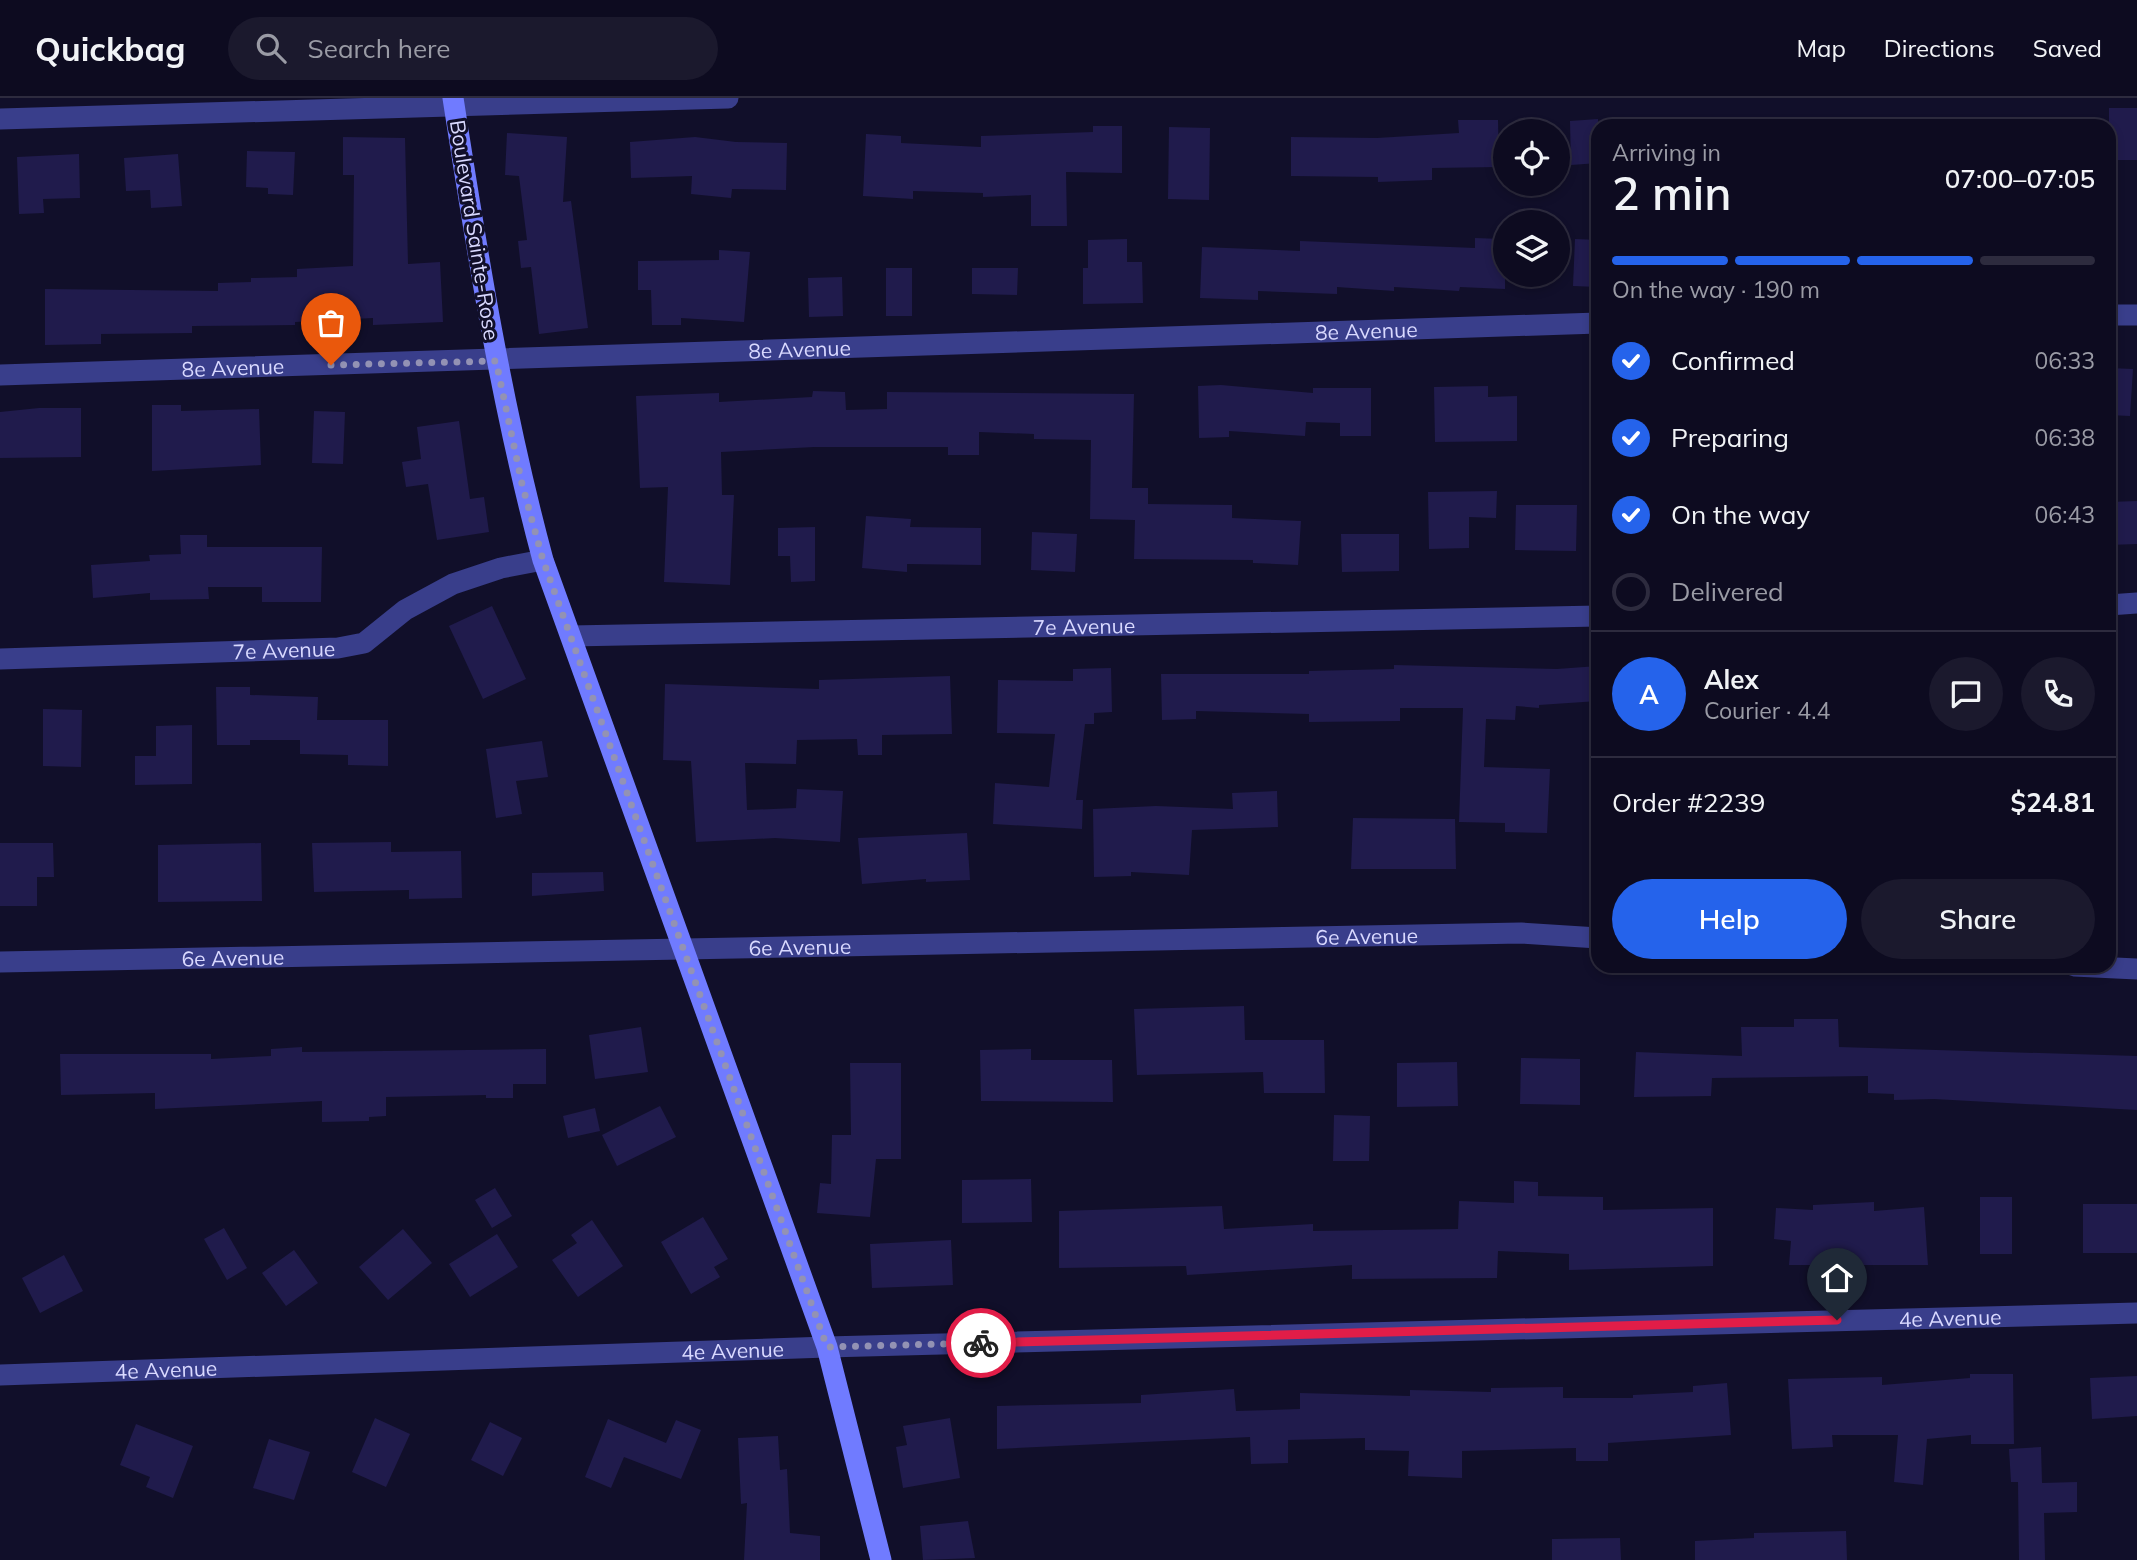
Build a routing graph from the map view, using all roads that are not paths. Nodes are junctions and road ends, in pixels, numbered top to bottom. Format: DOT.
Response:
graph roads {
  1 [pos="728,98"];
  2 [pos="454,102"];
  3 [pos="0,119"];
  4 [pos="2116,315"];
  5 [pos="2137,315"];
  6 [pos="1591,323"];
  7 [pos="496,361"];
  8 [pos="0,375"];
  9 [pos="543,560"];
  10 [pos="2137,603"];
  11 [pos="2116,604"];
  12 [pos="1591,616"];
  13 [pos="570,636"];
  14 [pos="0,659"];
  15 [pos="1591,938"];
  16 [pos="682,948"];
  17 [pos="0,962"];
  18 [pos="2116,968"];
  19 [pos="2137,969"];
  20 [pos="2137,1313"];
  21 [pos="827,1347"];
  22 [pos="0,1375"];
  23 [pos="881,1560"];
  1 -- 2 [label="street"];
  2 -- 3 [label="street"];
  2 -- 7 [label="street, Boulevard Sainte-Rose"];
  4 -- 5 [label="street"];
  6 -- 7 [label="street, 8e Avenue"];
  7 -- 8 [label="street, 8e Avenue"];
  7 -- 9 [label="street, Boulevard Sainte-Rose"];
  9 -- 13 [label="street, Boulevard Sainte-Rose"];
  9 -- 14 [label="street, 7e Avenue"];
  10 -- 11 [label="street"];
  12 -- 13 [label="street, 7e Avenue"];
  13 -- 16 [label="street, Boulevard Sainte-Rose"];
  15 -- 16 [label="street, 6e Avenue"];
  16 -- 17 [label="street, 6e Avenue"];
  16 -- 21 [label="street, Boulevard Sainte-Rose"];
  18 -- 19 [label="street"];
  20 -- 21 [label="street, 4e Avenue"];
  21 -- 22 [label="street, 4e Avenue"];
  21 -- 23 [label="street, Boulevard Sainte-Rose"];
}
